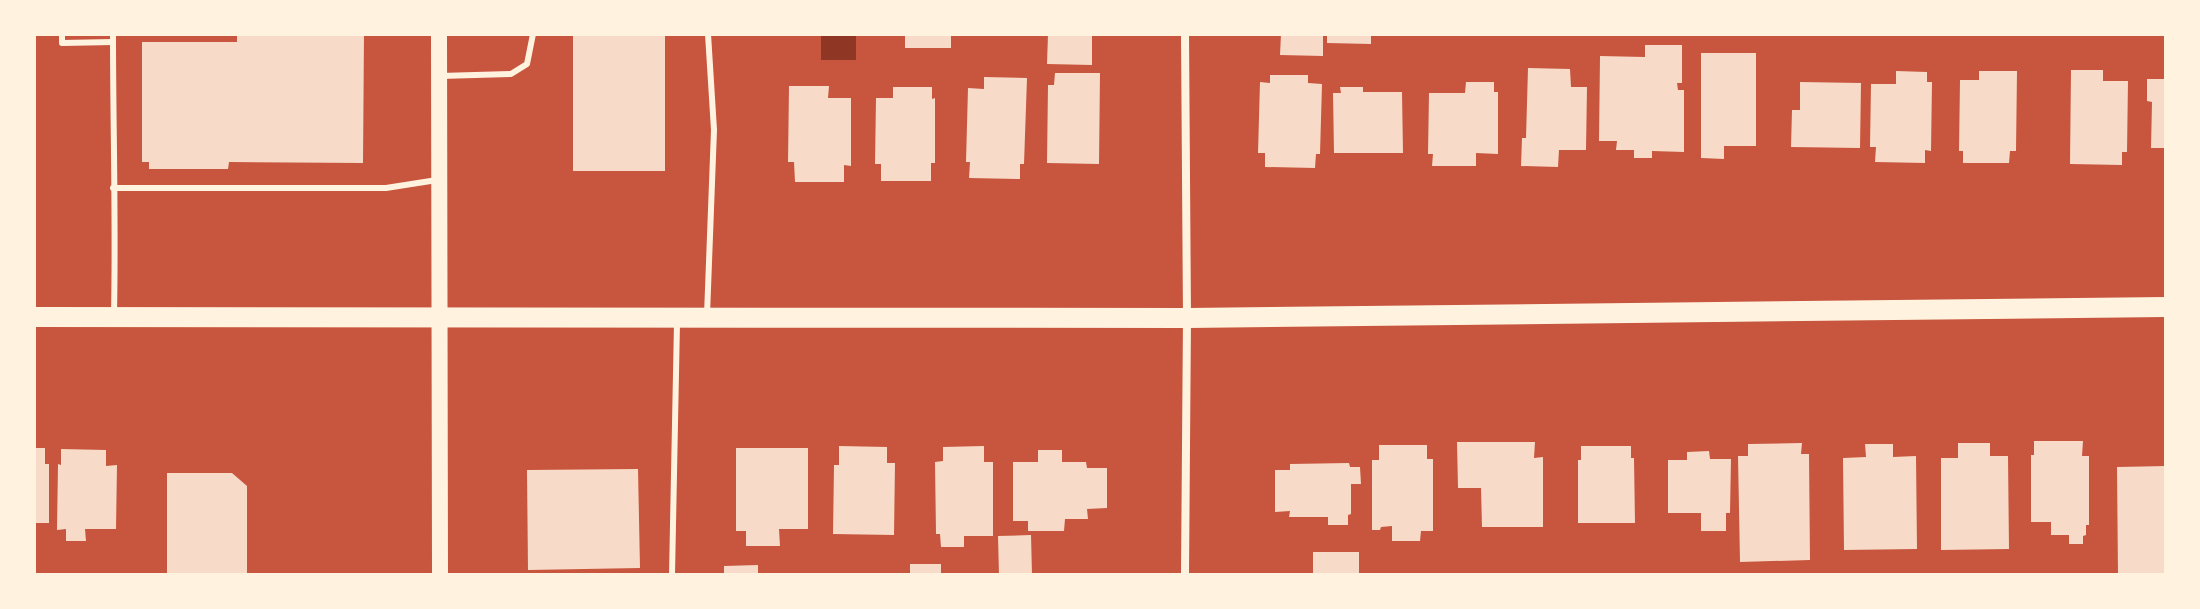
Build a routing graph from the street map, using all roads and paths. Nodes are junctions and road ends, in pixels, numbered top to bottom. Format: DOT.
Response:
graph roads {
  1 [pos="62,34"];
  2 [pos="439,34"];
  3 [pos="533,34"];
  4 [pos="708,34"];
  5 [pos="1185,34"];
  6 [pos="113,38"];
  7 [pos="439,76"];
  8 [pos="439,180"];
  9 [pos="113,188"];
  10 [pos="2166,307"];
  11 [pos="34,317"];
  12 [pos="114,317"];
  13 [pos="440,318"];
  14 [pos="677,318"];
  15 [pos="707,318"];
  16 [pos="1187,318"];
  17 [pos="440,575"];
  18 [pos="672,575"];
  19 [pos="1185,575"];
  1 -- 6 [label="lane"];
  2 -- 7 [label="main road"];
  3 -- 7 [label="lane"];
  4 -- 15 [label="lane"];
  5 -- 16 [label="street"];
  6 -- 9 [label="lane"];
  7 -- 8 [label="main road"];
  8 -- 9 [label="lane"];
  8 -- 13 [label="main road"];
  9 -- 12 [label="lane"];
  10 -- 16 [label="main road"];
  11 -- 12 [label="main road"];
  12 -- 13 [label="main road"];
  13 -- 14 [label="main road"];
  13 -- 17 [label="main road"];
  14 -- 15 [label="main road"];
  14 -- 18 [label="lane"];
  15 -- 16 [label="main road"];
  16 -- 19 [label="street"];
}
